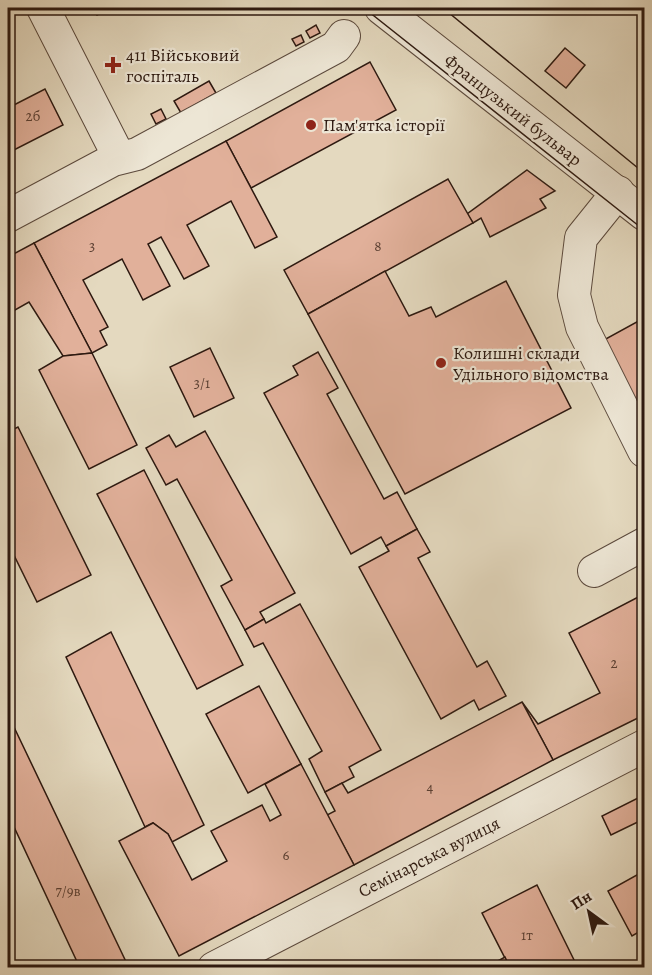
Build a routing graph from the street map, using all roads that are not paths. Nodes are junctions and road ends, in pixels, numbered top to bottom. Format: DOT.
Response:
graph roads {
  1 [pos="43,8"];
  2 [pos="384,10"];
  3 [pos="119,157"];
  4 [pos="618,192"];
  5 [pos="645,214"];
  6 [pos="8,216"];
  7 [pos="645,451"];
  8 [pos="645,544"];
  9 [pos="594,571"];
  10 [pos="645,746"];
  11 [pos="214,968"];
  1 -- 3 [label="street"];
  2 -- 3 [label="street"];
  2 -- 4 [label="street, Французький бульвар"];
  3 -- 6 [label="street"];
  4 -- 5 [label="street, Французький бульвар"];
  4 -- 7 [label="street"];
  8 -- 9 [label="street"];
  10 -- 11 [label="street, Семінарська вулиця"];
}
